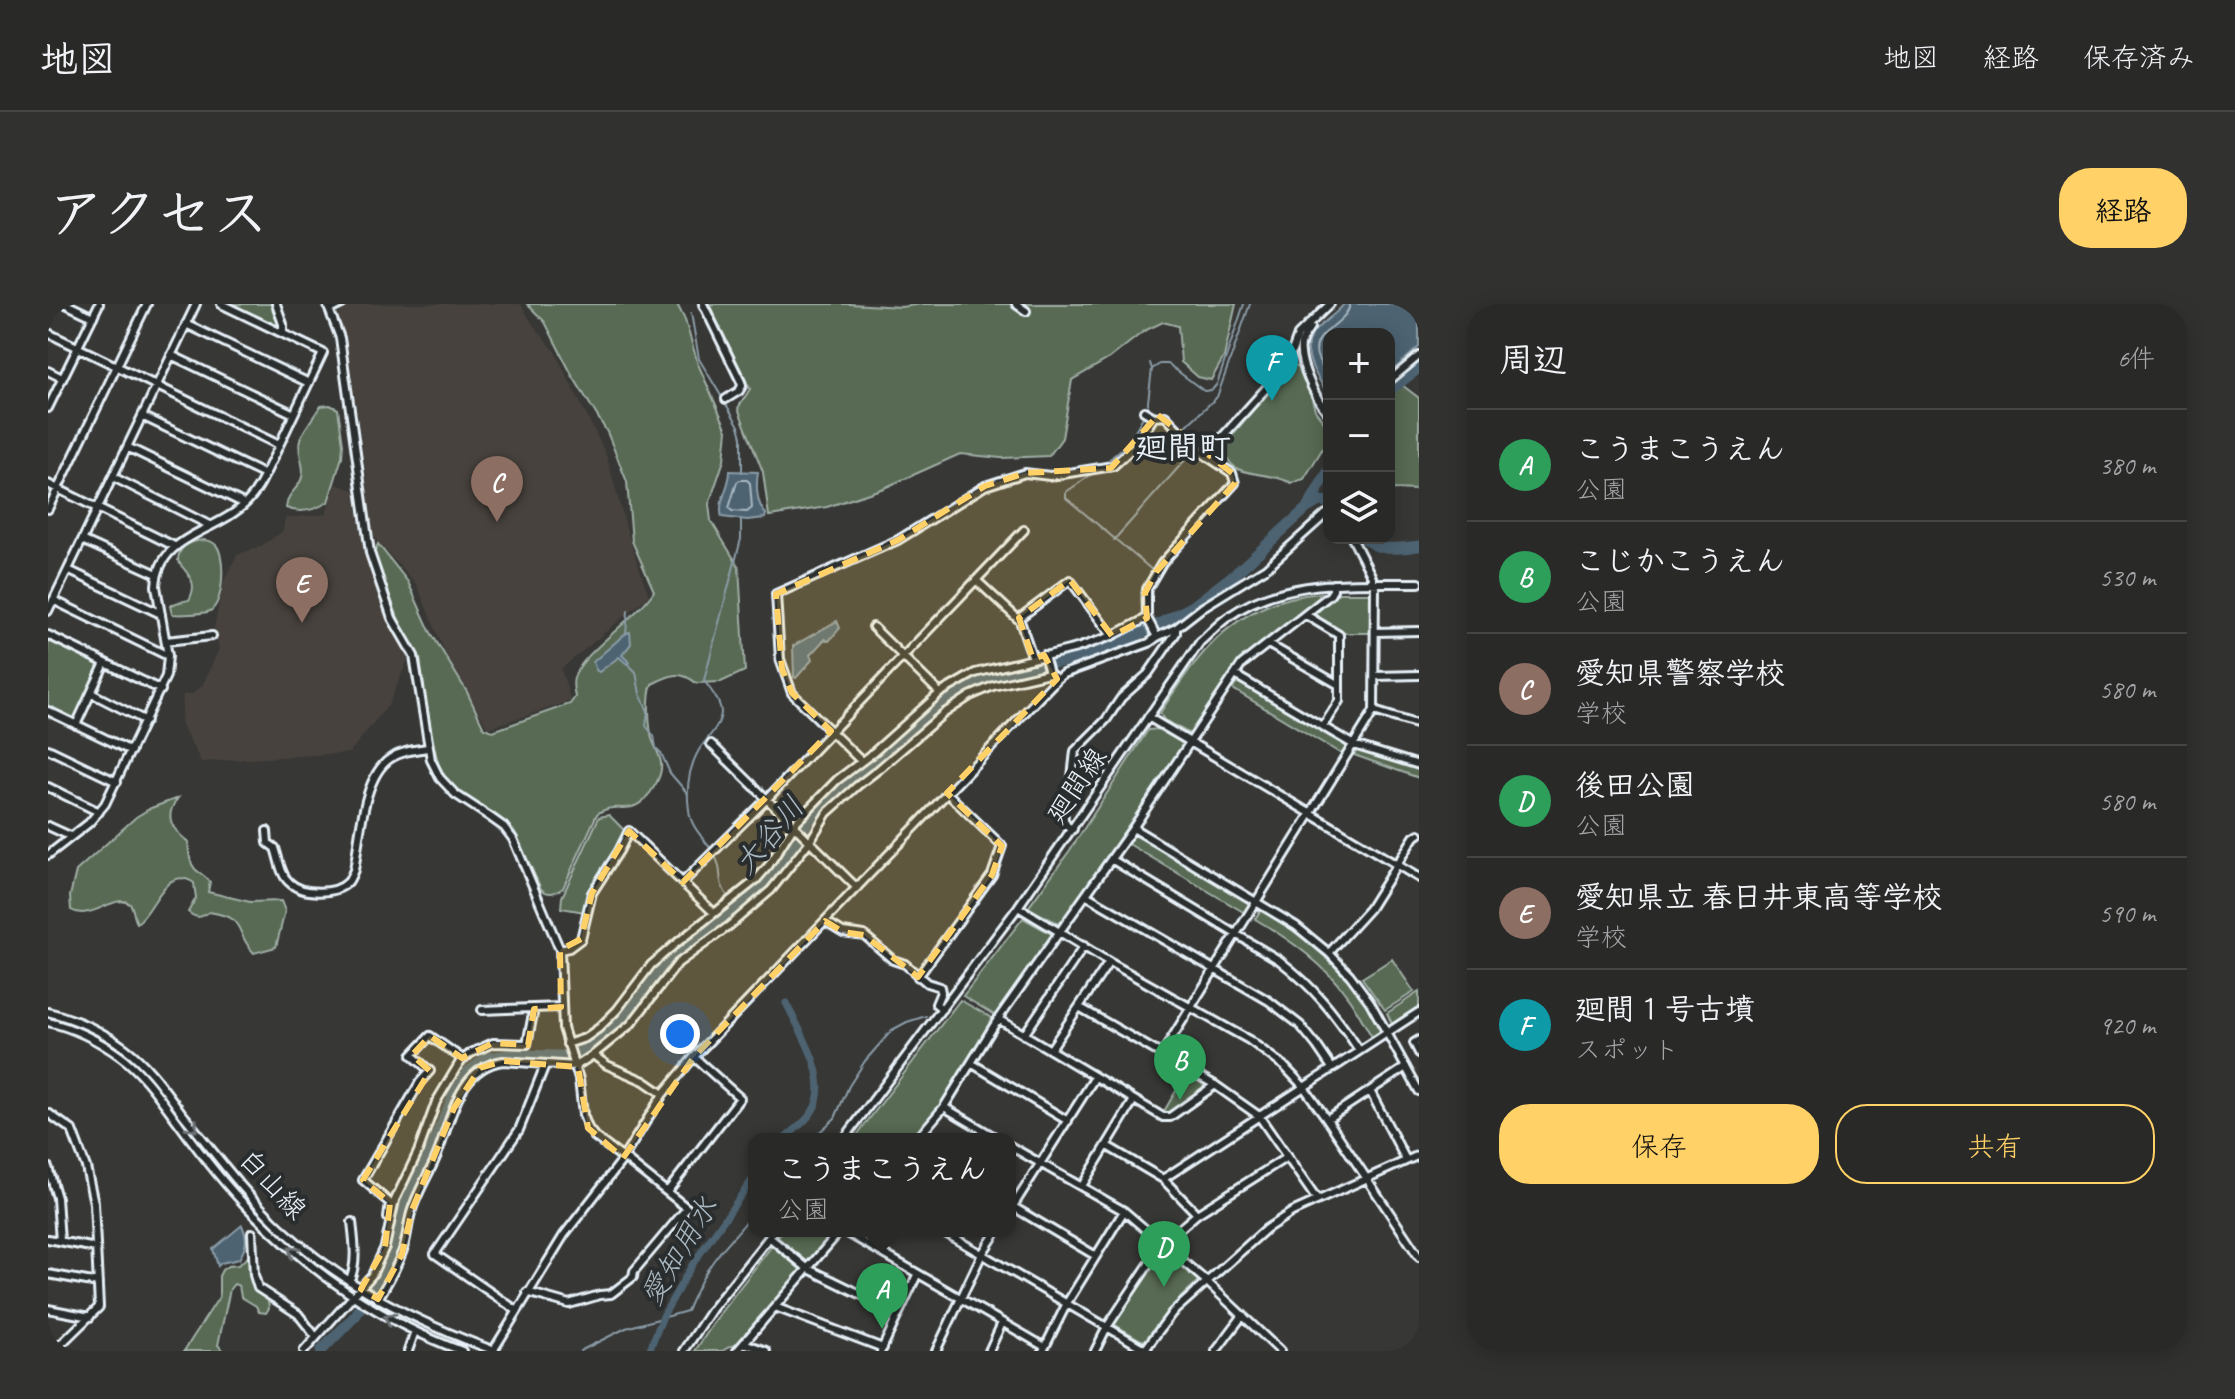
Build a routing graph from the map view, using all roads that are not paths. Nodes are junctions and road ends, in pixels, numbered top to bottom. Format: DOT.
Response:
graph roads {
  1 [pos="66,304"];
  2 [pos="99,304"];
  3 [pos="147,304"];
  4 [pos="196,304"];
  5 [pos="221,304"];
  6 [pos="276,304"];
  7 [pos="342,304"];
  8 [pos="703,304"];
  9 [pos="1016,304"];
  10 [pos="1330,304"];
  11 [pos="328,307"];
  12 [pos="1026,311"];
  13 [pos="93,317"];
  14 [pos="1313,320"];
  15 [pos="186,324"];
  16 [pos="48,333"];
  17 [pos="283,334"];
  18 [pos="78,347"];
  19 [pos="171,355"];
  20 [pos="1419,356"];
  21 [pos="117,367"];
  22 [pos="48,371"];
  23 [pos="1395,376"];
  24 [pos="62,378"];
  25 [pos="309,383"];
  26 [pos="157,386"];
  27 [pos="726,399"];
  28 [pos="1323,407"];
  29 [pos="48,408"];
  30 [pos="294,414"];
  31 [pos="142,416"];
  32 [pos="279,445"];
  33 [pos="127,447"];
  34 [pos="1206,455"];
  35 [pos="265,475"];
  36 [pos="113,477"];
  37 [pos="48,484"];
  38 [pos="58,489"];
  39 [pos="245,504"];
  40 [pos="97,508"];
  41 [pos="48,509"];
  42 [pos="1323,517"];
  43 [pos="211,526"];
  44 [pos="1024,530"];
  45 [pos="82,540"];
  46 [pos="1355,544"];
  47 [pos="174,546"];
  48 [pos="68,570"];
  49 [pos="157,574"];
  50 [pos="976,580"];
  51 [pos="1373,583"];
  52 [pos="1419,583"];
  53 [pos="1333,584"];
  54 [pos="53,600"];
  55 [pos="48,611"];
  56 [pos="161,614"];
  57 [pos="1306,615"];
  58 [pos="1019,618"];
  59 [pos="1147,618"];
  60 [pos="873,627"];
  61 [pos="1176,628"];
  62 [pos="1419,631"];
  63 [pos="1375,632"];
  64 [pos="48,635"];
  65 [pos="1155,635"];
  66 [pos="212,636"];
  67 [pos="1112,636"];
  68 [pos="166,641"];
  69 [pos="1268,644"];
  70 [pos="1044,655"];
  71 [pos="168,656"];
  72 [pos="902,657"];
  73 [pos="1033,659"];
  74 [pos="105,663"];
  75 [pos="1049,673"];
  76 [pos="1235,675"];
  77 [pos="1419,675"];
  78 [pos="1375,676"];
  79 [pos="1057,679"];
  80 [pos="1339,685"];
  81 [pos="161,690"];
  82 [pos="91,693"];
  83 [pos="940,693"];
  84 [pos="48,711"];
  85 [pos="1374,711"];
  86 [pos="1148,717"];
  87 [pos="146,721"];
  88 [pos="76,725"];
  89 [pos="1419,725"];
  90 [pos="1323,726"];
  91 [pos="831,731"];
  92 [pos="1191,741"];
  93 [pos="711,744"];
  94 [pos="1354,745"];
  95 [pos="428,748"];
  96 [pos="48,749"];
  97 [pos="131,751"];
  98 [pos="861,761"];
  99 [pos="1419,765"];
  100 [pos="117,782"];
  101 [pos="48,787"];
  102 [pos="947,793"];
  103 [pos="767,799"];
  104 [pos="99,812"];
  105 [pos="1312,814"];
  106 [pos="48,826"];
  107 [pos="794,826"];
  108 [pos="1133,828"];
  109 [pos="1073,829"];
  110 [pos="267,831"];
  111 [pos="1419,834"];
  112 [pos="70,836"];
  113 [pos="809,840"];
  114 [pos="48,855"];
  115 [pos="1111,859"];
  116 [pos="1398,863"];
  117 [pos="1419,878"];
  118 [pos="683,882"];
  119 [pos="857,888"];
  120 [pos="1086,895"];
  121 [pos="1256,902"];
  122 [pos="1018,907"];
  123 [pos="714,913"];
  124 [pos="825,921"];
  125 [pos="1060,932"];
  126 [pos="1236,935"];
  127 [pos="1084,946"];
  128 [pos="560,950"];
  129 [pos="1329,953"];
  130 [pos="1109,962"];
  131 [pos="1215,970"];
  132 [pos="918,977"];
  133 [pos="561,1007"];
  134 [pos="1079,1007"];
  135 [pos="1191,1008"];
  136 [pos="534,1009"];
  137 [pos="942,1009"];
  138 [pos="482,1010"];
  139 [pos="48,1012"];
  140 [pos="1419,1012"];
  141 [pos="998,1019"];
  142 [pos="48,1022"];
  143 [pos="1388,1032"];
  144 [pos="1024,1035"];
  145 [pos="1419,1040"];
  146 [pos="568,1046"];
  147 [pos="1050,1050"];
  148 [pos="1359,1050"];
  149 [pos="1419,1053"];
  150 [pos="1162,1054"];
  151 [pos="593,1055"];
  152 [pos="694,1057"];
  153 [pos="463,1059"];
  154 [pos="971,1063"];
  155 [pos="545,1065"];
  156 [pos="576,1066"];
  157 [pos="1406,1067"];
  158 [pos="1332,1068"];
  159 [pos="1095,1077"];
  160 [pos="1215,1085"];
  161 [pos="1303,1086"];
  162 [pos="1370,1091"];
  163 [pos="1419,1091"];
  164 [pos="663,1094"];
  165 [pos="1134,1100"];
  166 [pos="944,1107"];
  167 [pos="48,1113"];
  168 [pos="1259,1116"];
  169 [pos="1327,1119"];
  170 [pos="1068,1121"];
  171 [pos="849,1133"];
  172 [pos="922,1133"];
  173 [pos="988,1133"];
  174 [pos="1107,1146"];
  175 [pos="1016,1150"];
  176 [pos="1419,1155"];
  177 [pos="623,1157"];
  178 [pos="1287,1157"];
  179 [pos="1406,1160"];
  180 [pos="1040,1164"];
  181 [pos="48,1167"];
  182 [pos="1366,1178"];
  183 [pos="1163,1179"];
  184 [pos="1082,1186"];
  185 [pos="667,1192"];
  186 [pos="1016,1200"];
  187 [pos="1317,1200"];
  188 [pos="1016,1211"];
  189 [pos="1124,1211"];
  190 [pos="1197,1214"];
  191 [pos="352,1222"];
  192 [pos="252,1233"];
  193 [pos="388,1233"];
  194 [pos="769,1237"];
  195 [pos="774,1237"];
  196 [pos="836,1237"];
  197 [pos="852,1237"];
  198 [pos="952,1237"];
  199 [pos="993,1237"];
  200 [pos="48,1239"];
  201 [pos="60,1241"];
  202 [pos="1163,1243"];
  203 [pos="96,1248"];
  204 [pos="982,1254"];
  205 [pos="1096,1256"];
  206 [pos="1419,1257"];
  207 [pos="807,1268"];
  208 [pos="48,1274"];
  209 [pos="917,1275"];
  210 [pos="349,1281"];
  211 [pos="1206,1281"];
  212 [pos="98,1283"];
  213 [pos="362,1289"];
  214 [pos="527,1292"];
  215 [pos="354,1297"];
  216 [pos="376,1298"];
  217 [pos="960,1299"];
  218 [pos="1067,1303"];
  219 [pos="775,1307"];
  220 [pos="48,1309"];
  221 [pos="516,1310"];
  222 [pos="899,1313"];
  223 [pos="1243,1315"];
  224 [pos="90,1317"];
  225 [pos="1002,1323"];
  226 [pos="1107,1327"];
  227 [pos="415,1331"];
  228 [pos="316,1337"];
  229 [pos="744,1343"];
  230 [pos="48,1344"];
  231 [pos="1419,1344"];
  232 [pos="57,1348"];
  233 [pos="882,1349"];
  234 [pos="1044,1349"];
  235 [pos="1146,1350"];
  236 [pos="1277,1350"];
  237 [pos="304,1351"];
  238 [pos="408,1351"];
  239 [pos="462,1351"];
  240 [pos="494,1351"];
  241 [pos="684,1351"];
  242 [pos="737,1351"];
  243 [pos="766,1351"];
  244 [pos="936,1351"];
  245 [pos="989,1351"];
  246 [pos="1095,1351"];
  247 [pos="1216,1351"];
  248 [pos="1412,1351"];
  1 -- 13 [label="street"];
  2 -- 13 [label="street"];
  3 -- 21 [label="street"];
  4 -- 15 [label="street"];
  5 -- 17 [label="street"];
  6 -- 17 [label="street"];
  7 -- 11 [label="street"];
  8 -- 27 [label="street"];
  9 -- 12 [label="street"];
  10 -- 14 [label="street"];
  11 -- 95 [label="street"];
  13 -- 18 [label="street"];
  14 -- 28 [label="street"];
  14 -- 34 [label="street"];
  15 -- 19 [label="street"];
  15 -- 25 [label="street"];
  16 -- 18 [label="street"];
  17 -- 25 [label="street"];
  18 -- 21 [label="street"];
  18 -- 24 [label="street"];
  19 -- 26 [label="street"];
  19 -- 30 [label="street"];
  20 -- 23 [label="street"];
  21 -- 26 [label="street"];
  21 -- 38 [label="street"];
  22 -- 24 [label="street"];
  24 -- 29 [label="street"];
  25 -- 30 [label="street"];
  26 -- 31 [label="street"];
  26 -- 32 [label="street"];
  30 -- 32 [label="street"];
  31 -- 33 [label="street"];
  31 -- 35 [label="street"];
  32 -- 35 [label="street"];
  33 -- 36 [label="street"];
  33 -- 39 [label="street"];
  34 -- 59 [label="street"];
  34 -- 91 [label="street"];
  35 -- 39 [label="street"];
  36 -- 40 [label="street"];
  36 -- 43 [label="street"];
  37 -- 38 [label="street"];
  38 -- 40 [label="street"];
  38 -- 41 [label="street"];
  39 -- 43 [label="street"];
  40 -- 45 [label="street"];
  40 -- 47 [label="street"];
  42 -- 61 [label="street"];
  43 -- 47 [label="street"];
  44 -- 50 [label="street"];
  45 -- 48 [label="street"];
  45 -- 49 [label="street"];
  46 -- 51 [label="street"];
  47 -- 49 [label="street"];
  48 -- 54 [label="street"];
  48 -- 56 [label="street"];
  49 -- 56 [label="street"];
  50 -- 58 [label="street"];
  50 -- 72 [label="street"];
  51 -- 52 [label="street, 廻間線"];
  51 -- 53 [label="street, 廻間線"];
  51 -- 63 [label="street"];
  53 -- 57 [label="street"];
  53 -- 86 [label="street, 廻間線"];
  54 -- 55 [label="street"];
  54 -- 71 [label="street"];
  56 -- 68 [label="street"];
  57 -- 69 [label="street"];
  57 -- 80 [label="street"];
  58 -- 67 [label="street"];
  58 -- 73 [label="street"];
  59 -- 65 [label="street"];
  59 -- 67 [label="street"];
  60 -- 72 [label="street"];
  61 -- 65 [label="street"];
  61 -- 109 [label="street"];
  62 -- 63 [label="street"];
  63 -- 78 [label="street"];
  64 -- 74 [label="street"];
  65 -- 79 [label="street"];
  66 -- 68 [label="street"];
  67 -- 70 [label="street"];
  68 -- 71 [label="street"];
  69 -- 76 [label="street"];
  69 -- 80 [label="street"];
  70 -- 73 [label="street"];
  70 -- 75 [label="street"];
  71 -- 81 [label="street"];
  72 -- 83 [label="street"];
  72 -- 91 [label="street"];
  73 -- 83 [label="street"];
  74 -- 81 [label="street"];
  74 -- 82 [label="street"];
  75 -- 79 [label="street"];
  75 -- 113 [label="street"];
  76 -- 90 [label="street"];
  76 -- 92 [label="street"];
  77 -- 78 [label="street"];
  78 -- 85 [label="street"];
  79 -- 102 [label="street"];
  80 -- 90 [label="street"];
  81 -- 87 [label="street"];
  82 -- 87 [label="street"];
  82 -- 88 [label="street"];
  83 -- 98 [label="street"];
  84 -- 88 [label="street"];
  85 -- 89 [label="street"];
  85 -- 94 [label="street"];
  86 -- 92 [label="street"];
  86 -- 109 [label="street, 廻間線"];
  87 -- 97 [label="street"];
  88 -- 97 [label="street"];
  90 -- 94 [label="street"];
  91 -- 98 [label="street"];
  91 -- 103 [label="street"];
  92 -- 105 [label="street"];
  92 -- 108 [label="street"];
  93 -- 103 [label="street"];
  94 -- 99 [label="street"];
  94 -- 105 [label="street"];
  95 -- 110 [label="street"];
  95 -- 128 [label="street"];
  96 -- 100 [label="street"];
  97 -- 100 [label="street"];
  98 -- 107 [label="street"];
  100 -- 104 [label="street"];
  101 -- 104 [label="street"];
  102 -- 119 [label="street"];
  102 -- 132 [label="street"];
  103 -- 107 [label="street"];
  103 -- 118 [label="street"];
  104 -- 112 [label="street"];
  105 -- 116 [label="street"];
  105 -- 121 [label="street"];
  106 -- 112 [label="street"];
  107 -- 113 [label="street"];
  107 -- 123 [label="street"];
  108 -- 115 [label="street"];
  108 -- 121 [label="street"];
  109 -- 122 [label="street, 廻間線"];
  111 -- 116 [label="street"];
  112 -- 114 [label="street"];
  113 -- 119 [label="street"];
  113 -- 151 [label="street"];
  115 -- 120 [label="street"];
  115 -- 126 [label="street"];
  116 -- 117 [label="street"];
  116 -- 129 [label="street"];
  118 -- 123 [label="street"];
  118 -- 128 [label="street"];
  119 -- 124 [label="street"];
  120 -- 125 [label="street"];
  120 -- 131 [label="street"];
  121 -- 126 [label="street"];
  121 -- 129 [label="street"];
  122 -- 125 [label="street"];
  122 -- 137 [label="street, 廻間線"];
  123 -- 146 [label="street"];
  124 -- 132 [label="street"];
  124 -- 152 [label="street"];
  125 -- 127 [label="street"];
  125 -- 141 [label="street"];
  126 -- 131 [label="street"];
  126 -- 148 [label="street"];
  127 -- 130 [label="street"];
  127 -- 144 [label="street"];
  128 -- 133 [label="street"];
  129 -- 143 [label="street"];
  130 -- 134 [label="street"];
  130 -- 135 [label="street"];
  131 -- 135 [label="street"];
  131 -- 158 [label="street"];
  132 -- 137 [label="street"];
  133 -- 136 [label="street"];
  133 -- 146 [label="street"];
  134 -- 147 [label="street"];
  134 -- 150 [label="street"];
  135 -- 150 [label="street"];
  135 -- 161 [label="street"];
  136 -- 138 [label="street"];
  136 -- 153 [label="street"];
  137 -- 171 [label="street, 廻間線"];
  139 -- 210 [label="street, 白山線, one-way"];
  140 -- 143 [label="street"];
  141 -- 144 [label="street"];
  141 -- 154 [label="street"];
  215 -- 142 [label="street, 白山線, one-way"];
  143 -- 148 [label="street"];
  143 -- 157 [label="street"];
  144 -- 147 [label="street"];
  145 -- 149 [label="street"];
  146 -- 156 [label="street"];
  147 -- 159 [label="street"];
  148 -- 158 [label="street"];
  150 -- 160 [label="street"];
  151 -- 156 [label="street"];
  151 -- 164 [label="street"];
  152 -- 164 [label="street"];
  152 -- 185 [label="street"];
  153 -- 193 [label="street"];
  153 -- 193 [label="street"];
  154 -- 166 [label="street"];
  154 -- 170 [label="street"];
  155 -- 156 [label="street"];
  155 -- 216 [label="street"];
  155 -- 221 [label="street"];
  156 -- 177 [label="street"];
  157 -- 162 [label="street"];
  157 -- 163 [label="street"];
  158 -- 161 [label="street"];
  159 -- 165 [label="street"];
  159 -- 170 [label="street"];
  160 -- 165 [label="street"];
  160 -- 168 [label="street"];
  161 -- 168 [label="street"];
  161 -- 169 [label="street"];
  162 -- 169 [label="street"];
  162 -- 179 [label="street"];
  164 -- 177 [label="street"];
  165 -- 174 [label="street"];
  166 -- 172 [label="street"];
  166 -- 173 [label="street"];
  167 -- 203 [label="street"];
  168 -- 178 [label="street"];
  168 -- 183 [label="street"];
  169 -- 182 [label="street"];
  170 -- 180 [label="street"];
  174 -- 183 [label="street"];
  174 -- 184 [label="street"];
  175 -- 180 [label="street"];
  176 -- 179 [label="street"];
  177 -- 185 [label="street"];
  177 -- 214 [label="street"];
  178 -- 187 [label="street"];
  178 -- 190 [label="street"];
  179 -- 182 [label="street"];
  180 -- 184 [label="street"];
  180 -- 186 [label="street"];
  181 -- 201 [label="street"];
  182 -- 187 [label="street"];
  182 -- 206 [label="street"];
  183 -- 190 [label="street"];
  184 -- 189 [label="street"];
  185 -- 214 [label="street"];
  187 -- 211 [label="street"];
  188 -- 205 [label="street"];
  189 -- 202 [label="street"];
  189 -- 205 [label="street"];
  190 -- 202 [label="street"];
  191 -- 210 [label="street"];
  192 -- 228 [label="street"];
  193 -- 213 [label="street"];
  194 -- 241 [label="street"];
  195 -- 207 [label="street"];
  196 -- 207 [label="street"];
  197 -- 209 [label="street"];
  198 -- 204 [label="street"];
  199 -- 204 [label="street"];
  200 -- 201 [label="street"];
  201 -- 203 [label="street"];
  202 -- 211 [label="street"];
  202 -- 226 [label="street"];
  203 -- 212 [label="street"];
  204 -- 217 [label="street"];
  204 -- 218 [label="street"];
  205 -- 218 [label="street"];
  207 -- 219 [label="street"];
  207 -- 222 [label="street"];
  208 -- 212 [label="street"];
  209 -- 217 [label="street"];
  209 -- 222 [label="street"];
  210 -- 213 [label="street, 白山線"];
  211 -- 223 [label="street"];
  211 -- 235 [label="street"];
  212 -- 224 [label="street"];
  213 -- 215 [label="street"];
  213 -- 216 [label="street, 白山線"];
  214 -- 221 [label="street"];
  227 -- 215 [label="street, 白山線, one-way"];
  215 -- 228 [label="street"];
  216 -- 240 [label="street, 白山線"];
  217 -- 225 [label="street"];
  217 -- 244 [label="street"];
  218 -- 226 [label="street"];
  218 -- 234 [label="street"];
  219 -- 229 [label="street"];
  219 -- 233 [label="street"];
  220 -- 224 [label="street"];
  221 -- 240 [label="street"];
  222 -- 233 [label="street"];
  223 -- 236 [label="street"];
  223 -- 247 [label="street"];
  224 -- 232 [label="street"];
  225 -- 234 [label="street"];
  225 -- 245 [label="street"];
  226 -- 235 [label="street"];
  226 -- 246 [label="street"];
  227 -- 238 [label="street"];
  227 -- 239 [label="street, 白山線"];
  228 -- 237 [label="street"];
  229 -- 242 [label="street"];
  229 -- 243 [label="street"];
  230 -- 232 [label="street"];
  231 -- 248 [label="street"];
}
